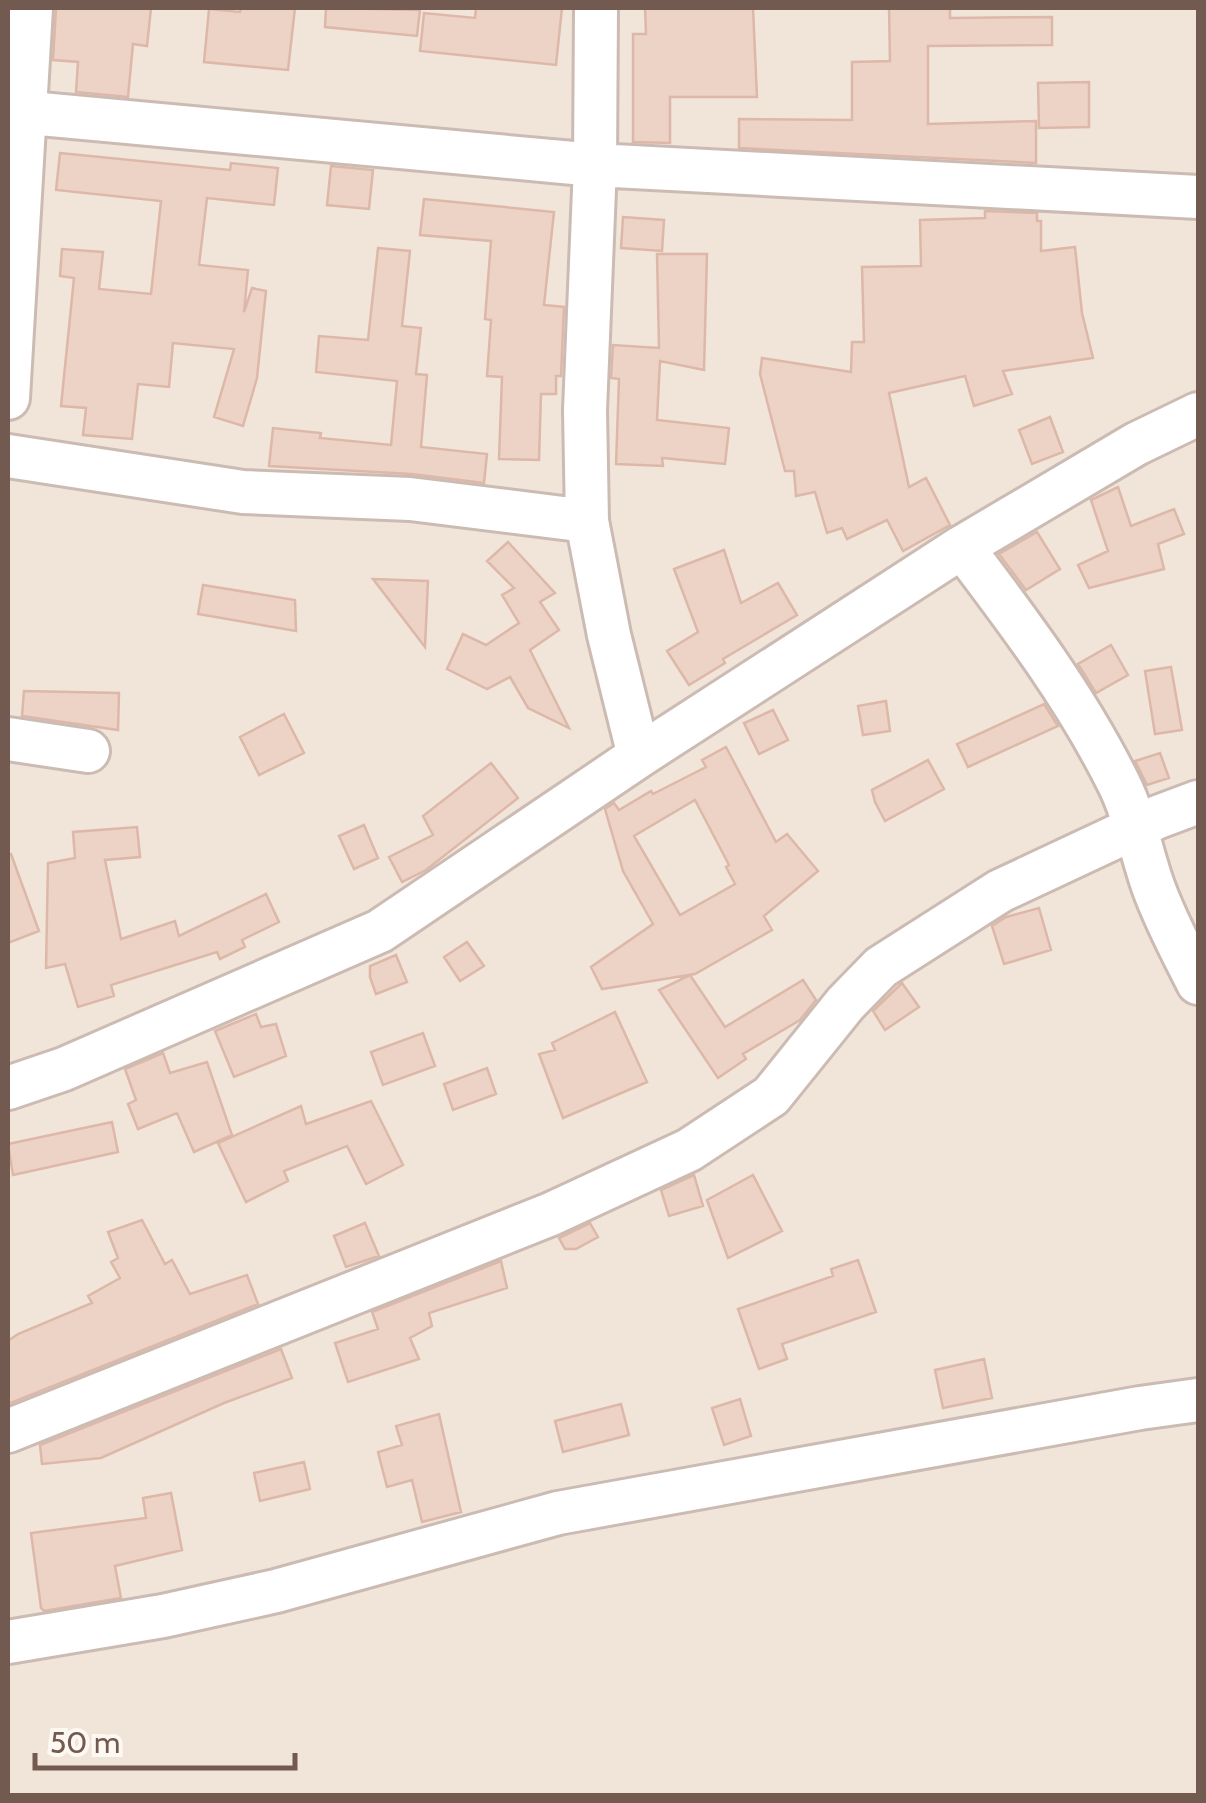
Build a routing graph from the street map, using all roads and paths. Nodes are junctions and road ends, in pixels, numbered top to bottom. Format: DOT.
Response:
graph roads {
  1 [pos="32,8"];
  2 [pos="596,8"];
  3 [pos="16,112"];
  4 [pos="596,165"];
  5 [pos="1198,197"];
  6 [pos="8,398"];
  7 [pos="1198,414"];
  8 [pos="8,456"];
  9 [pos="587,521"];
  10 [pos="962,547"];
  11 [pos="8,739"];
  12 [pos="88,751"];
  13 [pos="639,756"];
  14 [pos="1198,802"];
  15 [pos="1136,827"];
  16 [pos="1198,983"];
  17 [pos="8,1088"];
  18 [pos="1198,1400"];
  19 [pos="8,1431"];
  20 [pos="8,1642"];
  1 -- 3 [label="street"];
  2 -- 4 [label="street"];
  3 -- 4 [label="street"];
  3 -- 6 [label="street"];
  4 -- 5 [label="street"];
  4 -- 9 [label="street"];
  7 -- 10 [label="street"];
  8 -- 9 [label="street"];
  9 -- 13 [label="street"];
  10 -- 13 [label="street"];
  10 -- 15 [label="street"];
  11 -- 12 [label="street"];
  13 -- 17 [label="street"];
  14 -- 15 [label="street"];
  15 -- 16 [label="street"];
  15 -- 19 [label="street"];
  18 -- 20 [label="street"];
}
